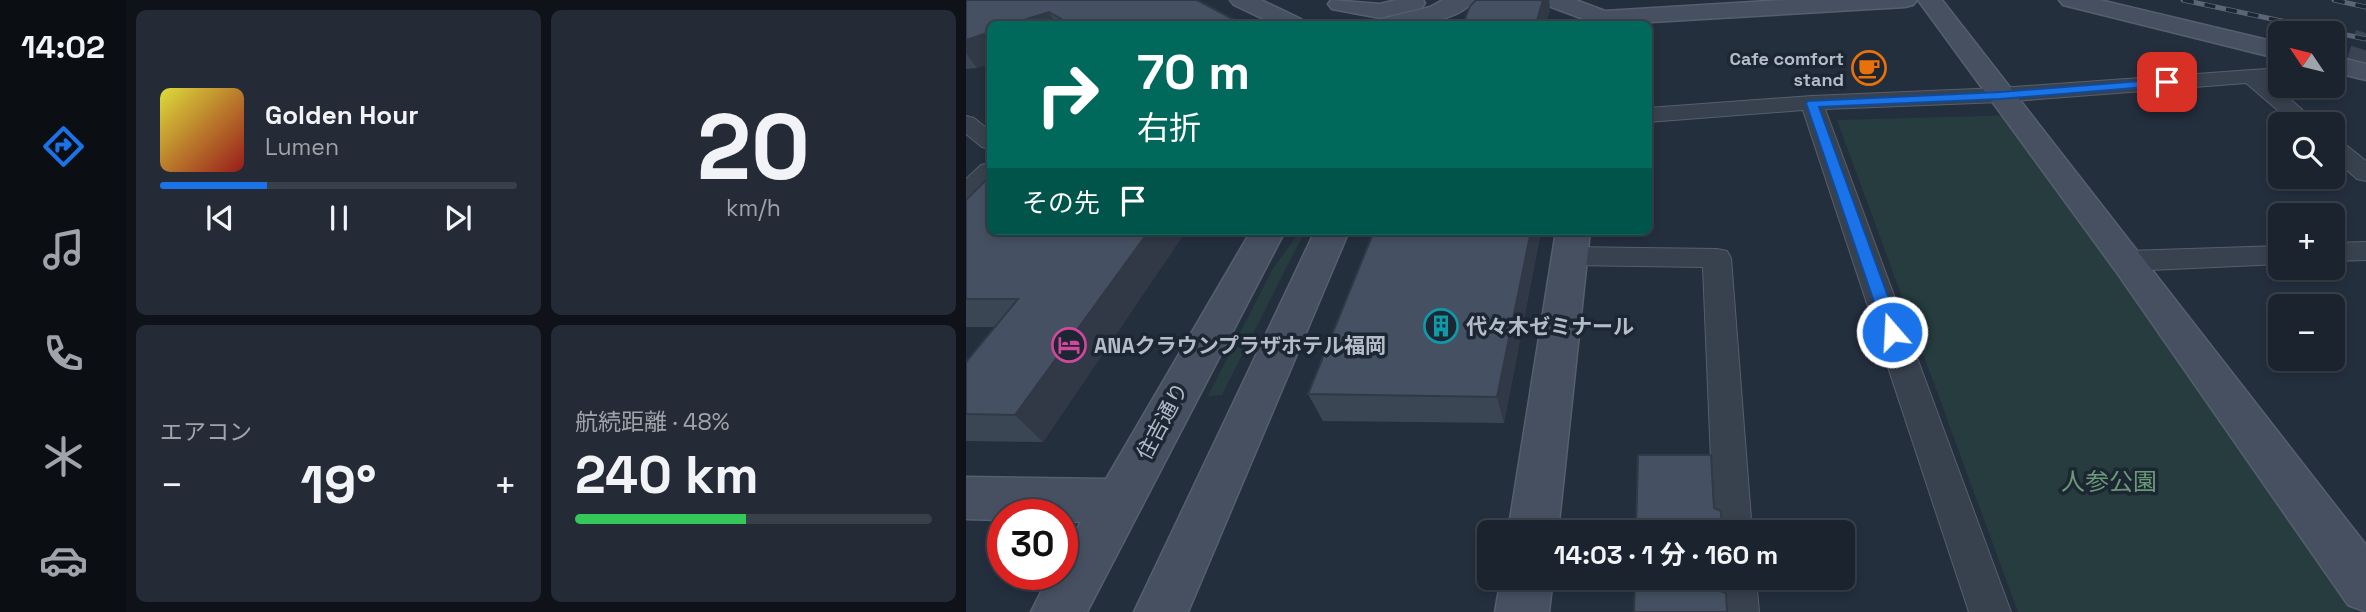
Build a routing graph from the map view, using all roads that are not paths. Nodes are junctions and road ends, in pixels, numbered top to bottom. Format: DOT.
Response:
graph roads {
  1 [pos="1242,0"];
  2 [pos="1462,0"];
  3 [pos="1554,0"];
  4 [pos="1905,0"];
  5 [pos="1930,0"];
  6 [pos="2071,0"];
  7 [pos="1335,2"];
  8 [pos="1424,10"];
  9 [pos="1286,21"];
  10 [pos="1369,21"];
  11 [pos="1385,21"];
  12 [pos="1602,21"];
  13 [pos="2268,48"];
  14 [pos="2268,75"];
  15 [pos="2250,76"];
  16 [pos="2000,95"];
  17 [pos="1812,103"];
  18 [pos="2294,112"];
  19 [pos="1652,115"];
  20 [pos="966,124"];
  21 [pos="987,139"];
  22 [pos="2345,156"];
  23 [pos="987,173"];
  24 [pos="2366,174"];
  25 [pos="966,193"];
  26 [pos="1266,235"];
  27 [pos="1330,235"];
  28 [pos="1571,244"];
  29 [pos="2366,251"];
  30 [pos="2345,252"];
  31 [pos="2268,255"];
  32 [pos="2128,261"];
  33 [pos="966,498"];
  34 [pos="1120,500"];
  35 [pos="1535,520"];
  36 [pos="1732,520"];
  37 [pos="2366,587"];
  38 [pos="1525,590"];
  39 [pos="1736,590"];
  40 [pos="1059,612"];
  41 [pos="1161,612"];
  42 [pos="1522,612"];
  43 [pos="1738,612"];
  44 [pos="1990,612"];
  1 -- 9 [label="street"];
  2 -- 8 [label="street"];
  3 -- 12 [label="street"];
  4 -- 12 [label="street"];
  5 -- 16 [label="street"];
  6 -- 13 [label="street"];
  7 -- 8 [label="street"];
  7 -- 10 [label="street"];
  8 -- 11 [label="street"];
  14 -- 15 [label="street"];
  15 -- 16 [label="street"];
  15 -- 18 [label="street"];
  16 -- 17 [label="street"];
  16 -- 32 [label="street"];
  17 -- 19 [label="street"];
  17 -- 44 [label="street"];
  20 -- 21 [label="street"];
  22 -- 24 [label="street"];
  23 -- 25 [label="street"];
  26 -- 34 [label="street, 住吉通り"];
  27 -- 41 [label="street"];
  28 -- 35 [label="street"];
  28 -- 36 [label="street"];
  29 -- 30 [label="street"];
  31 -- 32 [label="street"];
  32 -- 37 [label="street"];
  33 -- 34 [label="street"];
  34 -- 40 [label="street, 住吉通り"];
  38 -- 42 [label="street"];
  39 -- 43 [label="street"];
}
